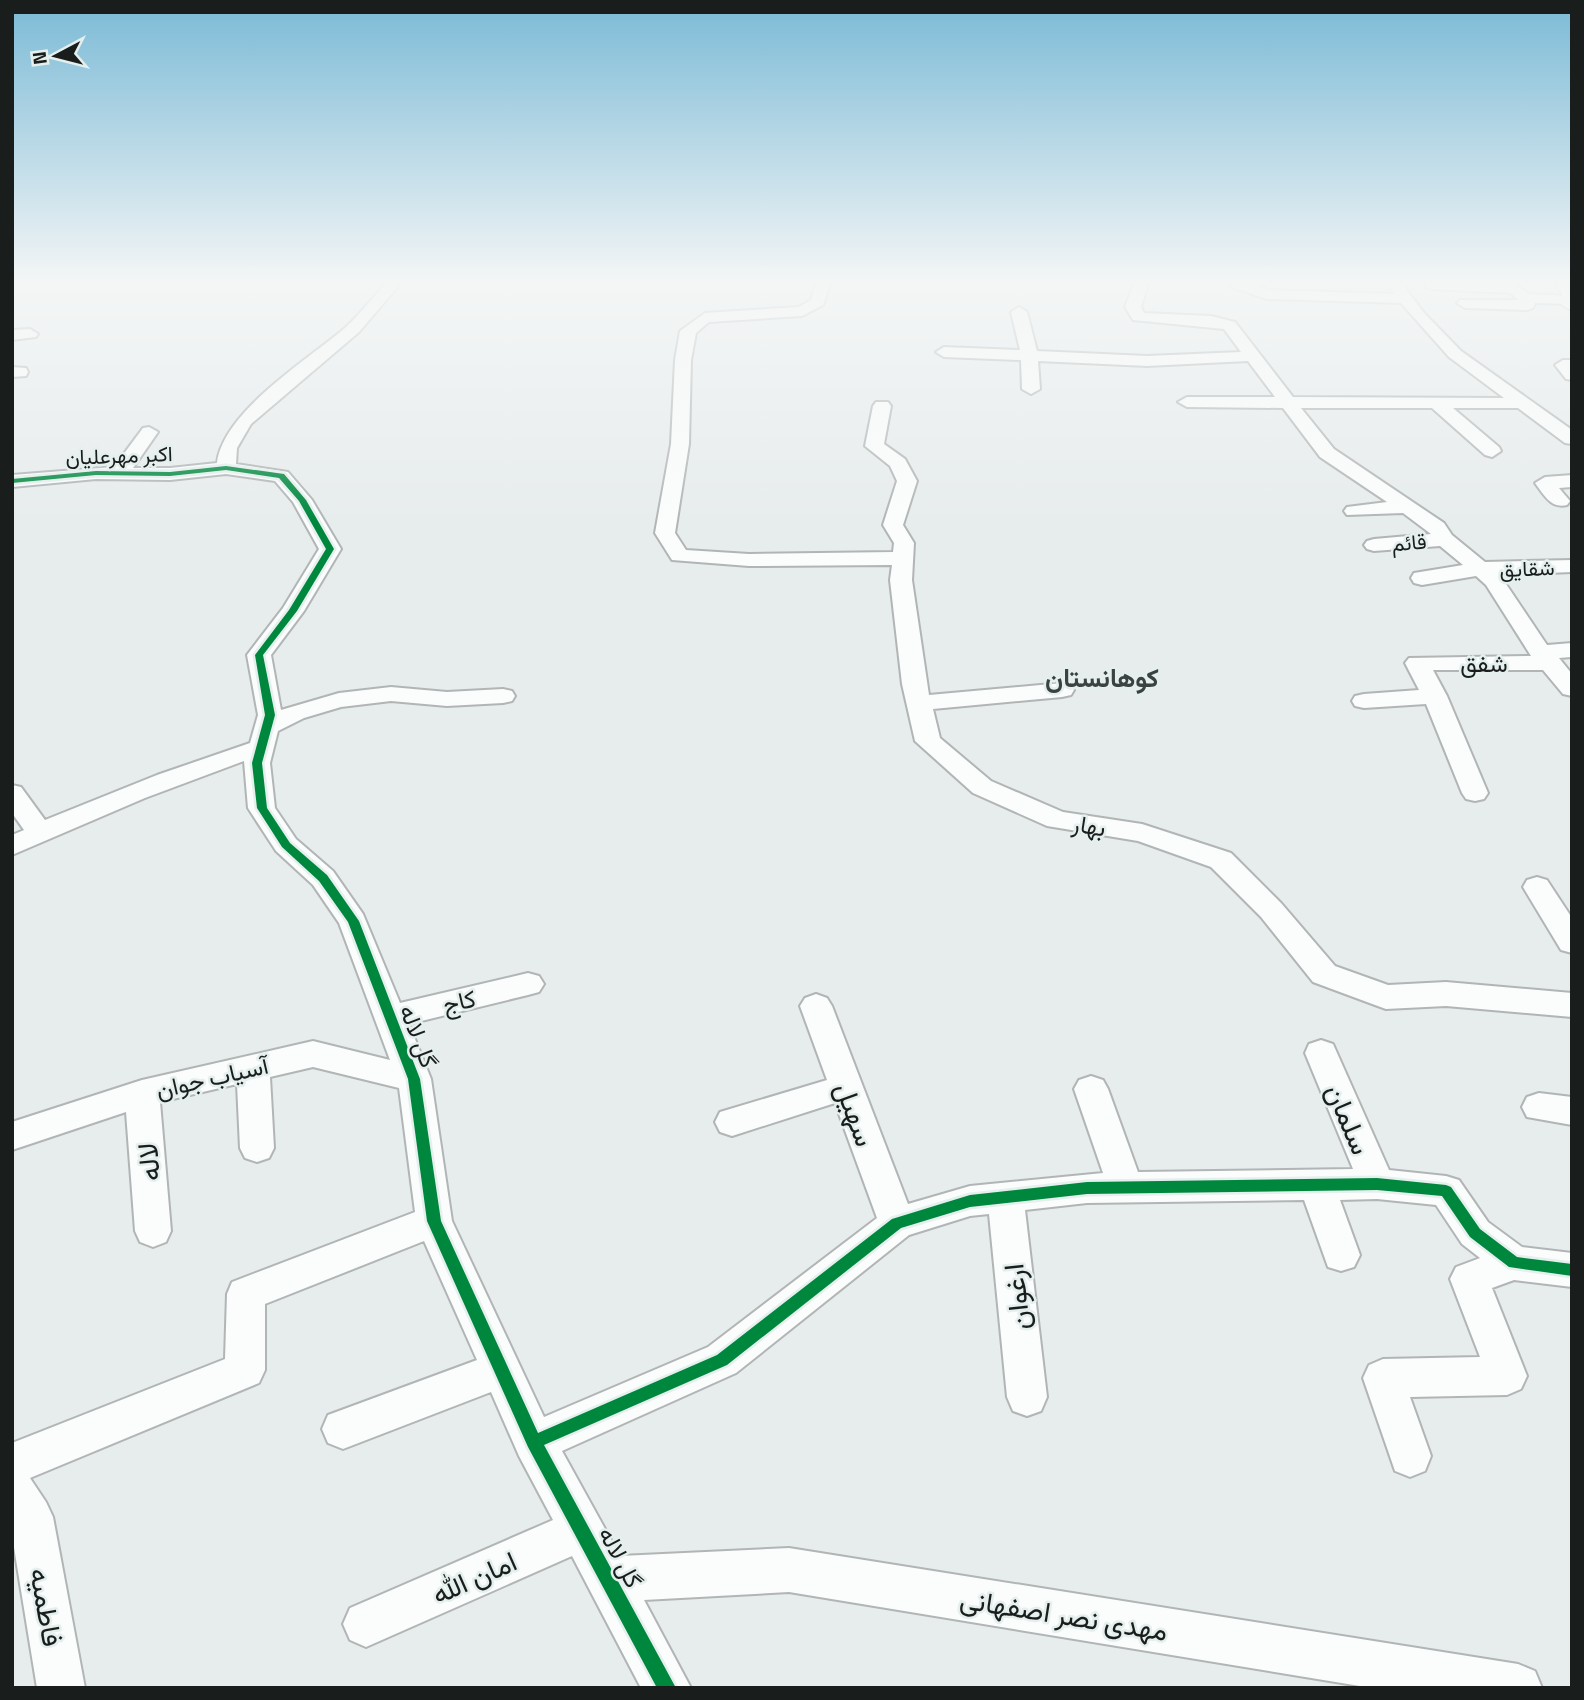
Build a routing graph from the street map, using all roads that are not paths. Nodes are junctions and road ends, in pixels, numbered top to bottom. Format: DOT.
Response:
graph roads {
  1 [pos="312,363"];
  2 [pos="683,363"];
  3 [pos="1030,363"];
  4 [pos="1258,363"];
  5 [pos="1469,363"];
  6 [pos="1572,365"];
  7 [pos="1572,375"];
  8 [pos="1031,389"];
  9 [pos="1290,401"];
  10 [pos="1434,401"];
  11 [pos="1187,402"];
  12 [pos="1526,403"];
  13 [pos="882,406"];
  14 [pos="149,432"];
  15 [pos="1572,439"];
  16 [pos="1492,451"];
  17 [pos="226,468"];
  18 [pos="120,473"];
  19 [pos="12,481"];
  20 [pos="1572,481"];
  21 [pos="1560,501"];
  22 [pos="1407,507"];
  23 [pos="1354,511"];
  24 [pos="1445,539"];
  25 [pos="1374,545"];
  26 [pos="903,558"];
  27 [pos="1572,566"];
  28 [pos="1481,569"];
  29 [pos="1422,578"];
  30 [pos="1572,650"];
  31 [pos="1546,657"];
  32 [pos="1572,688"];
  33 [pos="1062,690"];
  34 [pos="503,696"];
  35 [pos="1435,696"];
  36 [pos="1364,701"];
  37 [pos="919,702"];
  38 [pos="264,737"];
  39 [pos="12,793"];
  40 [pos="1475,793"];
  41 [pos="40,833"];
  42 [pos="12,846"];
  43 [pos="1537,887"];
  44 [pos="1572,942"];
  45 [pos="528,984"];
  46 [pos="1572,1005"];
  47 [pos="816,1006"];
  48 [pos="390,1017"];
  49 [pos="1321,1053"];
  50 [pos="253,1068"];
  51 [pos="414,1079"];
  52 [pos="846,1087"];
  53 [pos="1091,1089"];
  54 [pos="142,1093"];
  55 [pos="732,1122"];
  56 [pos="12,1136"];
  57 [pos="257,1148"];
  58 [pos="1377,1184"];
  59 [pos="1317,1185"];
  60 [pos="1126,1188"];
  61 [pos="1005,1197"];
  62 [pos="434,1221"];
  63 [pos="897,1223"];
  64 [pos="153,1231"];
  65 [pos="1341,1255"];
  66 [pos="1514,1263"];
  67 [pos="1572,1270"];
  68 [pos="502,1369"];
  69 [pos="1027,1397"];
  70 [pos="343,1429"];
  71 [pos="534,1442"];
  72 [pos="1410,1456"];
  73 [pos="12,1464"];
  74 [pos="12,1489"];
  75 [pos="582,1530"];
  76 [pos="609,1579"];
  77 [pos="366,1624"];
  78 [pos="61,1688"];
  79 [pos="667,1688"];
  80 [pos="1518,1688"];
  1 -- 17 [label="street"];
  2 -- 26 [label="street"];
  3 -- 8 [label="street"];
  4 -- 9 [label="street"];
  5 -- 12 [label="street"];
  6 -- 7 [label="street"];
  9 -- 10 [label="street"];
  9 -- 11 [label="street"];
  9 -- 22 [label="street"];
  10 -- 12 [label="street"];
  10 -- 16 [label="street"];
  12 -- 15 [label="street"];
  13 -- 26 [label="street, بهار"];
  14 -- 18 [label="street"];
  17 -- 18 [label="street, اکبر مهرعلیان"];
  17 -- 38 [label="street, گل لاله"];
  18 -- 19 [label="street, اکبر مهرعلیان"];
  20 -- 21 [label="street"];
  22 -- 23 [label="street"];
  22 -- 24 [label="street"];
  24 -- 25 [label="street, قائم"];
  24 -- 28 [label="street"];
  26 -- 37 [label="street, بهار"];
  27 -- 28 [label="street, شقایق"];
  28 -- 29 [label="street, شقایق"];
  28 -- 31 [label="street"];
  30 -- 31 [label="street, شفق"];
  31 -- 32 [label="street"];
  31 -- 35 [label="street, شفق"];
  33 -- 37 [label="street"];
  34 -- 38 [label="street"];
  35 -- 36 [label="street"];
  35 -- 40 [label="street"];
  37 -- 46 [label="street, بهار"];
  38 -- 41 [label="street"];
  38 -- 48 [label="street, گل لاله"];
  39 -- 41 [label="street"];
  41 -- 42 [label="street"];
  43 -- 44 [label="street"];
  45 -- 48 [label="street, کاج"];
  47 -- 52 [label="street, سهیل"];
  48 -- 51 [label="street, گل لاله"];
  49 -- 58 [label="street, سلمان"];
  50 -- 51 [label="street, آسیاب جوان"];
  50 -- 54 [label="street, آسیاب جوان"];
  50 -- 57 [label="street"];
  51 -- 62 [label="street, گل لاله"];
  52 -- 55 [label="street"];
  52 -- 63 [label="street, سهیل"];
  53 -- 60 [label="street"];
  54 -- 56 [label="street, آسیاب جوان"];
  54 -- 64 [label="street, لاله"];
  58 -- 59 [label="street"];
  58 -- 66 [label="street"];
  59 -- 60 [label="street"];
  59 -- 65 [label="street"];
  60 -- 61 [label="street"];
  61 -- 63 [label="street"];
  61 -- 69 [label="street, ارغوان"];
  62 -- 68 [label="street, گل لاله"];
  62 -- 73 [label="street"];
  63 -- 71 [label="street"];
  66 -- 67 [label="street"];
  66 -- 72 [label="street"];
  68 -- 70 [label="street"];
  68 -- 71 [label="street, گل لاله"];
  71 -- 75 [label="street, گل لاله"];
  74 -- 78 [label="street, فاطمیه"];
  75 -- 76 [label="street, گل لاله"];
  75 -- 77 [label="street, امان الله"];
  76 -- 79 [label="street, گل لاله"];
  76 -- 80 [label="street, مهدی نصر اصفهانی"];
}
